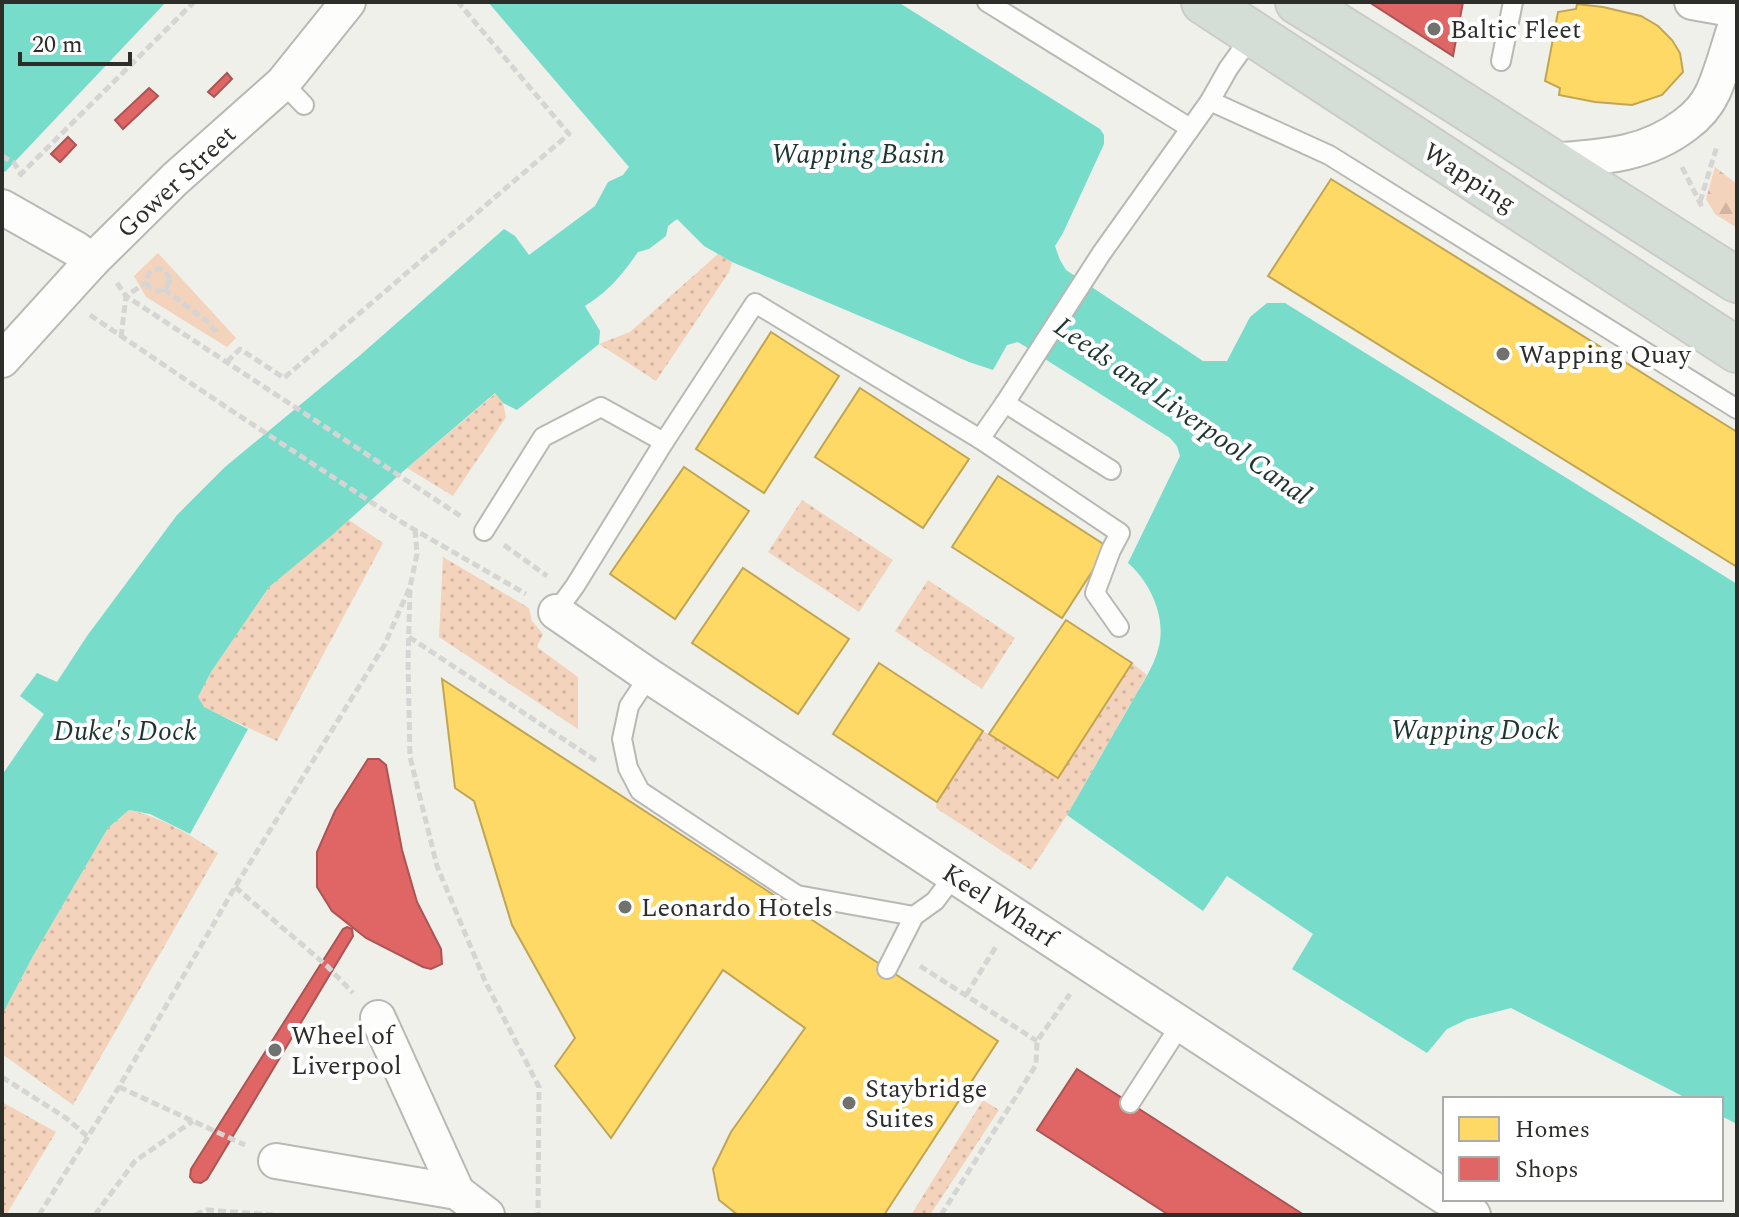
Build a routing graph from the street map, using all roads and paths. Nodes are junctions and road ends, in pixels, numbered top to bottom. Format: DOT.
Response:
graph roads {
  1 [pos="194,2"];
  2 [pos="348,2"];
  3 [pos="458,2"];
  4 [pos="987,2"];
  5 [pos="1204,2"];
  6 [pos="1298,2"];
  7 [pos="1513,2"];
  8 [pos="1692,2"];
  9 [pos="1737,10"];
  10 [pos="1737,21"];
  11 [pos="1253,34"];
  12 [pos="1501,61"];
  13 [pos="1210,101"];
  14 [pos="1190,128"];
  15 [pos="1720,135"];
  16 [pos="2,156"];
  17 [pos="1678,159"];
  18 [pos="1548,161"];
  19 [pos="1699,203"];
  20 [pos="2,207"];
  21 [pos="1710,219"];
  22 [pos="104,272"];
  23 [pos="1737,280"];
  24 [pos="147,282"];
  25 [pos="164,289"];
  26 [pos="126,296"];
  27 [pos="85,312"];
  28 [pos="218,335"];
  29 [pos="121,337"];
  30 [pos="1737,350"];
  31 [pos="2,360"];
  32 [pos="227,362"];
  33 [pos="1005,403"];
  34 [pos="1737,409"];
  35 [pos="980,439"];
  36 [pos="664,442"];
  37 [pos="1111,470"];
  38 [pos="415,529"];
  39 [pos="484,531"];
  40 [pos="410,587"];
  41 [pos="526,594"];
  42 [pos="556,612"];
  43 [pos="1119,627"];
  44 [pos="409,637"];
  45 [pos="649,676"];
  46 [pos="598,762"];
  47 [pos="954,876"];
  48 [pos="235,887"];
  49 [pos="914,916"];
  50 [pos="1000,941"];
  51 [pos="920,966"];
  52 [pos="887,969"];
  53 [pos="1073,990"];
  54 [pos="966,995"];
  55 [pos="378,1018"];
  56 [pos="1181,1024"];
  57 [pos="1037,1041"];
  58 [pos="2,1077"];
  59 [pos="119,1087"];
  60 [pos="1130,1103"];
  61 [pos="194,1120"];
  62 [pos="87,1136"];
  63 [pos="276,1161"];
  64 [pos="457,1192"];
  65 [pos="1443,1195"];
  66 [pos="1452,1201"];
  67 [pos="39,1215"];
  68 [pos="95,1215"];
  69 [pos="195,1215"];
  70 [pos="273,1215"];
  71 [pos="487,1215"];
  72 [pos="538,1215"];
  73 [pos="941,1215"];
  74 [pos="1473,1215"];
  1 -- 16 [label="path"];
  2 -- 22 [label="street, Gower Street"];
  3 -- 32 [label="path"];
  4 -- 14 [label="lane"];
  5 -- 11 [label="highway, Wapping"];
  6 -- 18 [label="highway"];
  7 -- 12 [label="lane"];
  8 -- 9 [label="street"];
  10 -- 18 [label="street"];
  11 -- 13 [label="lane"];
  11 -- 30 [label="highway, Wapping"];
  13 -- 14 [label="lane"];
  13 -- 34 [label="lane"];
  14 -- 33 [label="lane"];
  15 -- 19 [label="path"];
  17 -- 19 [label="path"];
  18 -- 23 [label="highway"];
  19 -- 21 [label="path"];
  20 -- 22 [label="street"];
  22 -- 26 [label="path"];
  22 -- 31 [label="street, Gower Street"];
  24 -- 25 [label="path"];
  24 -- 25 [label="path"];
  24 -- 26 [label="path"];
  25 -- 28 [label="path"];
  26 -- 29 [label="path"];
  26 -- 32 [label="path"];
  27 -- 29 [label="path"];
  29 -- 38 [label="path"];
  32 -- 39 [label="path"];
  33 -- 35 [label="lane"];
  33 -- 37 [label="lane"];
  35 -- 36 [label="lane"];
  35 -- 43 [label="lane"];
  36 -- 39 [label="lane"];
  36 -- 42 [label="lane"];
  38 -- 40 [label="path"];
  38 -- 41 [label="path"];
  39 -- 42 [label="path"];
  40 -- 44 [label="path"];
  40 -- 48 [label="path"];
  42 -- 45 [label="street, Keel Wharf"];
  44 -- 46 [label="path"];
  44 -- 72 [label="path"];
  45 -- 47 [label="street, Keel Wharf"];
  45 -- 49 [label="lane"];
  47 -- 49 [label="lane"];
  47 -- 56 [label="street, Keel Wharf"];
  48 -- 55 [label="path"];
  48 -- 59 [label="path"];
  49 -- 52 [label="lane"];
  50 -- 54 [label="path"];
  51 -- 54 [label="path"];
  53 -- 57 [label="path"];
  54 -- 57 [label="path"];
  55 -- 64 [label="street"];
  56 -- 60 [label="lane"];
  56 -- 65 [label="street, Keel Wharf"];
  57 -- 73 [label="path"];
  58 -- 62 [label="path"];
  59 -- 61 [label="path"];
  59 -- 62 [label="path"];
  61 -- 63 [label="path"];
  61 -- 68 [label="path"];
  62 -- 67 [label="path"];
  63 -- 64 [label="street"];
  64 -- 71 [label="street"];
  66 -- 74 [label="street, Keel Wharf"];
  69 -- 70 [label="path"];
}
